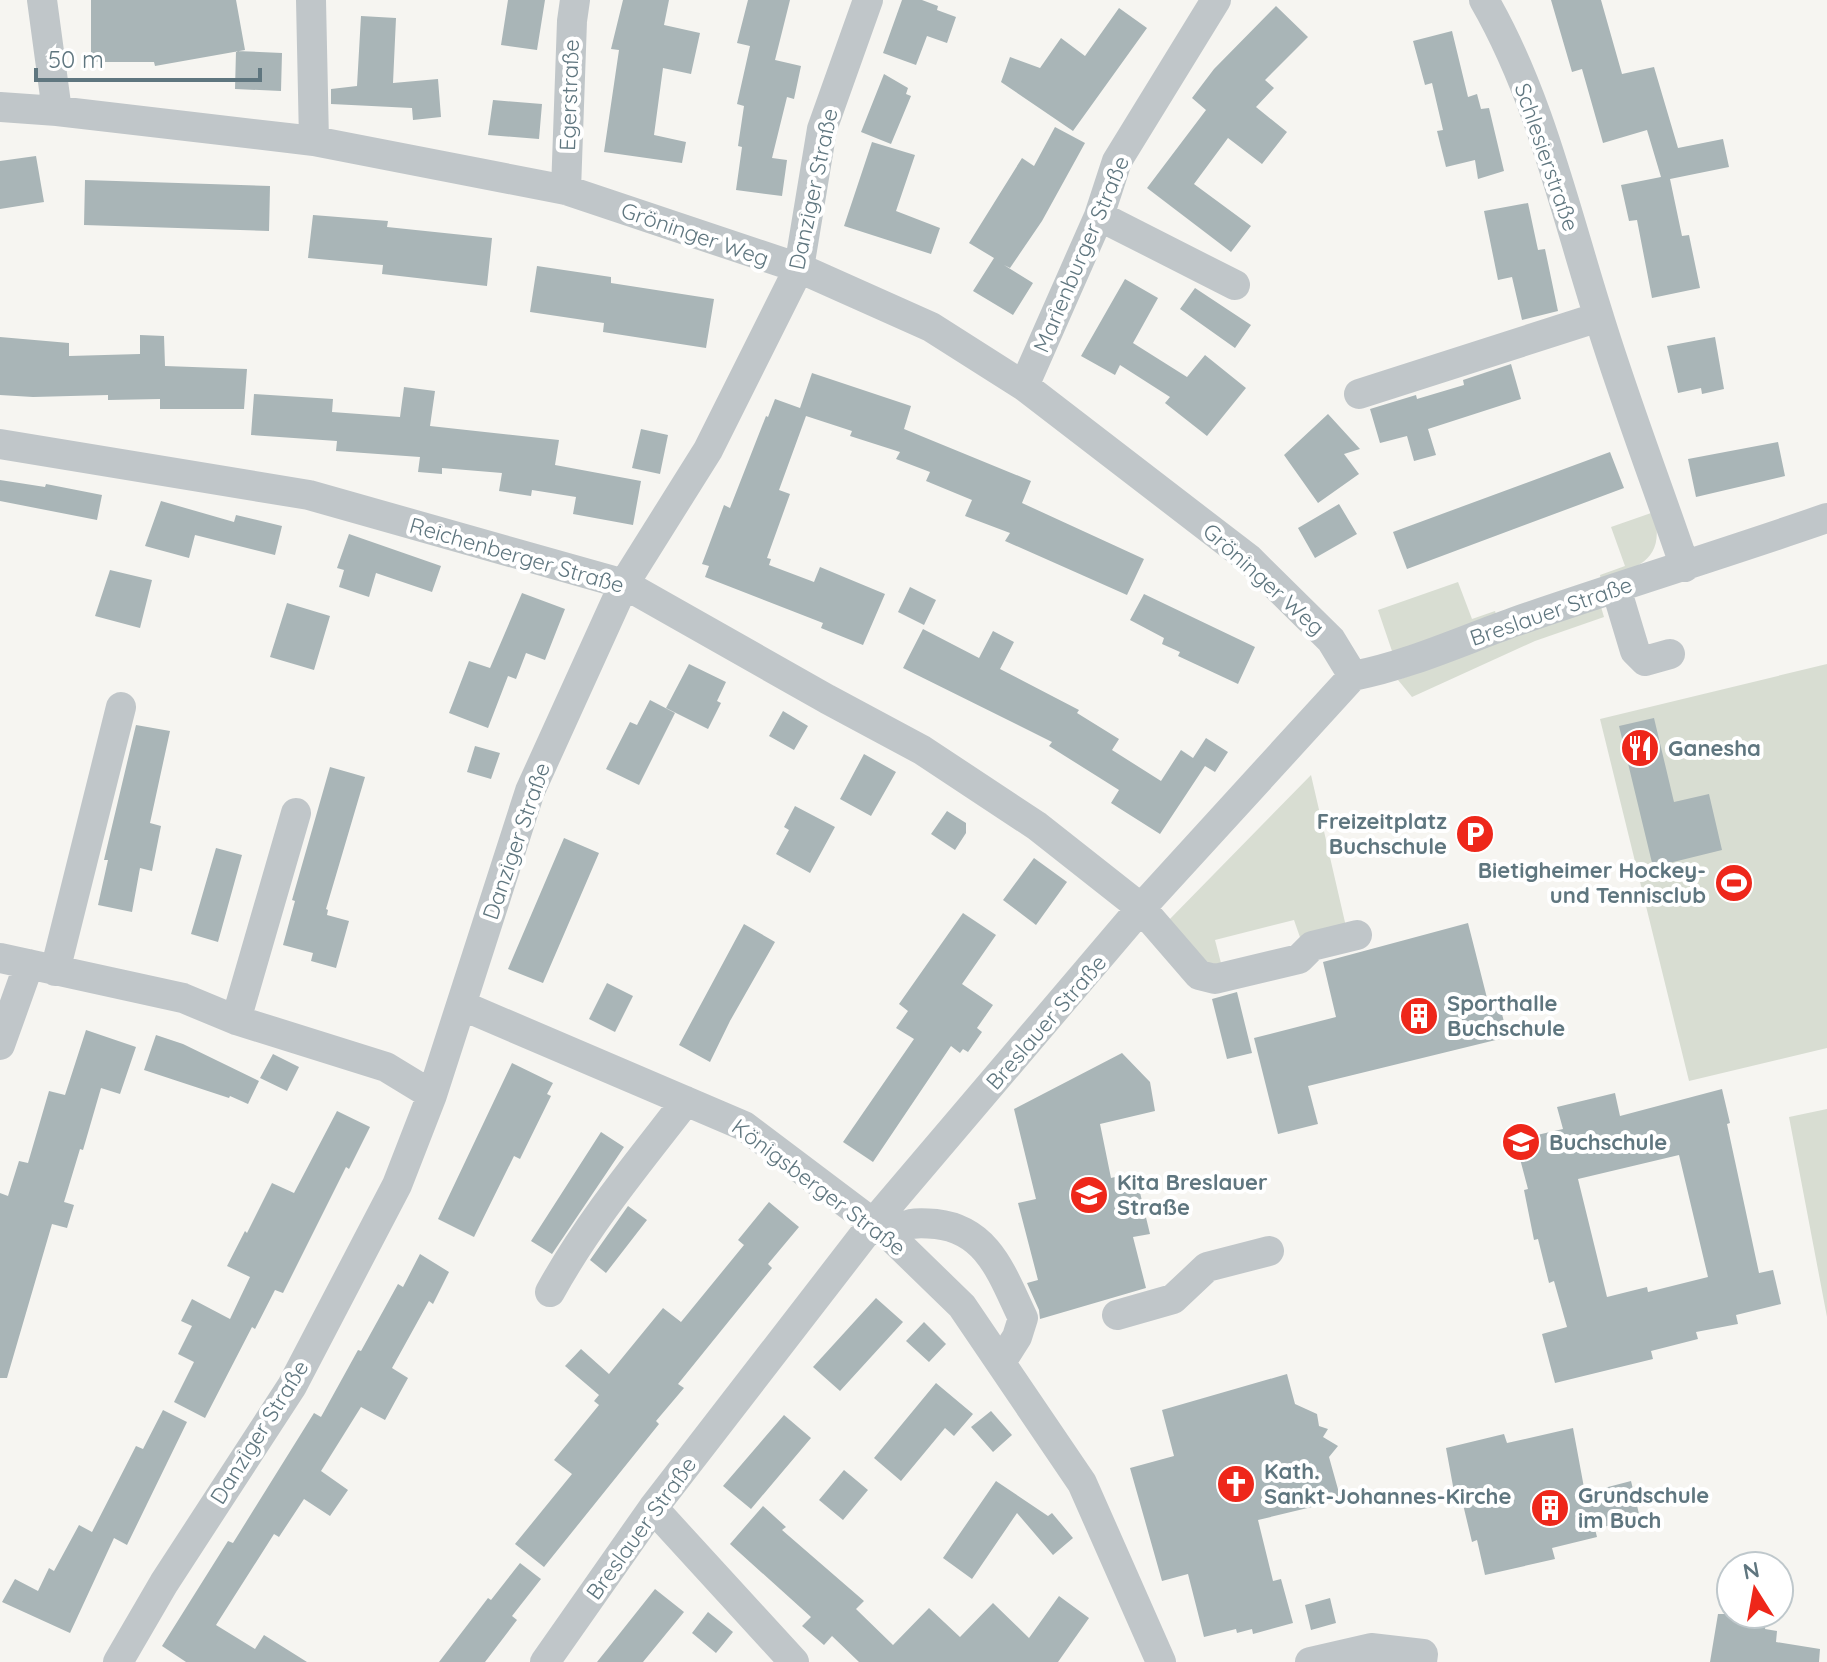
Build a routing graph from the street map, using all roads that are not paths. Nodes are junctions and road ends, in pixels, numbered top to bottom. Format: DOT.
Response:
graph roads {
  1 [pos="42,0"];
  2 [pos="311,0"];
  3 [pos="575,0"];
  4 [pos="868,0"];
  5 [pos="1216,0"];
  6 [pos="1484,0"];
  7 [pos="0,107"];
  8 [pos="57,111"];
  9 [pos="314,141"];
  10 [pos="566,190"];
  11 [pos="1099,216"];
  12 [pos="799,268"];
  13 [pos="1235,285"];
  14 [pos="1599,317"];
  15 [pos="1024,386"];
  16 [pos="1359,394"];
  17 [pos="0,444"];
  18 [pos="1827,518"];
  19 [pos="1685,567"];
  20 [pos="624,584"];
  21 [pos="1616,588"];
  22 [pos="1670,654"];
  23 [pos="1353,676"];
  24 [pos="121,707"];
  25 [pos="296,813"];
  26 [pos="1141,908"];
  27 [pos="1357,935"];
  28 [pos="28,964"];
  29 [pos="461,1005"];
  30 [pos="236,1020"];
  31 [pos="0,1045"];
  32 [pos="432,1095"];
  33 [pos="686,1101"];
  34 [pos="882,1229"];
  35 [pos="1269,1251"];
  36 [pos="550,1292"];
  37 [pos="1117,1315"];
  38 [pos="1001,1362"];
  39 [pos="653,1508"];
  40 [pos="118,1662"];
  41 [pos="545,1662"];
  42 [pos="794,1662"];
  43 [pos="1161,1662"];
  44 [pos="1310,1662"];
  45 [pos="1422,1662"];
  1 -- 8 [label="street"];
  2 -- 9 [label="street"];
  3 -- 10 [label="street, Egerstraße"];
  4 -- 12 [label="street, Danziger Straße"];
  5 -- 11 [label="street, Marienburger Straße"];
  6 -- 14 [label="street, Schlesierstraße"];
  7 -- 8 [label="street, Gröninger Weg"];
  8 -- 9 [label="street, Gröninger Weg"];
  9 -- 10 [label="street, Gröninger Weg"];
  10 -- 12 [label="street, Gröninger Weg"];
  11 -- 13 [label="street"];
  11 -- 15 [label="street, Marienburger Straße"];
  12 -- 15 [label="street, Gröninger Weg"];
  12 -- 20 [label="street, Danziger Straße"];
  14 -- 16 [label="street"];
  14 -- 19 [label="street, Schlesierstraße"];
  15 -- 23 [label="street, Gröninger Weg"];
  17 -- 20 [label="street, Reichenberger Straße"];
  18 -- 19 [label="street, Breslauer Straße"];
  19 -- 21 [label="street, Breslauer Straße"];
  20 -- 26 [label="street, Reichenberger Straße"];
  20 -- 29 [label="street, Danziger Straße"];
  21 -- 22 [label="street"];
  21 -- 23 [label="street, Breslauer Straße"];
  23 -- 26 [label="street, Breslauer Straße"];
  24 -- 28 [label="street"];
  25 -- 30 [label="street"];
  26 -- 27 [label="street, Reichenberger Straße"];
  26 -- 34 [label="street, Breslauer Straße"];
  28 -- 30 [label="street"];
  28 -- 31 [label="street"];
  29 -- 32 [label="street, Danziger Straße"];
  29 -- 33 [label="street, Königsberger Straße"];
  30 -- 32 [label="street"];
  32 -- 40 [label="street, Danziger Straße"];
  33 -- 34 [label="street, Königsberger Straße"];
  33 -- 36 [label="street"];
  34 -- 38 [label="street, Königsberger Straße"];
  34 -- 38 [label="street"];
  34 -- 39 [label="street, Breslauer Straße"];
  35 -- 37 [label="street"];
  38 -- 43 [label="street, Königsberger Straße"];
  39 -- 41 [label="street, Breslauer Straße"];
  39 -- 42 [label="street"];
  44 -- 45 [label="street"];
}
